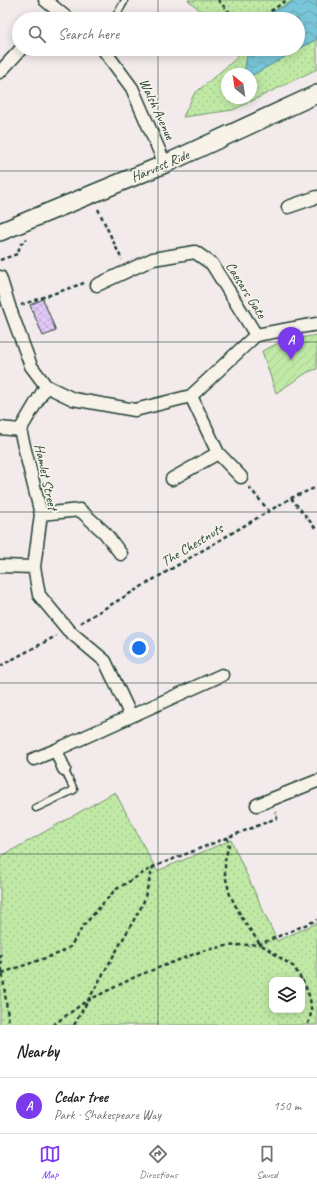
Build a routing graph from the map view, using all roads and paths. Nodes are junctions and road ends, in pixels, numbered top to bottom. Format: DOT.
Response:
graph roads {
  1 [pos="45,0"];
  2 [pos="218,0"];
  3 [pos="287,0"];
  4 [pos="124,2"];
  5 [pos="51,12"];
  6 [pos="118,12"];
  7 [pos="229,12"];
  8 [pos="269,12"];
  9 [pos="15,56"];
  10 [pos="108,56"];
  11 [pos="0,72"];
  12 [pos="317,94"];
  13 [pos="165,164"];
  14 [pos="317,197"];
  15 [pos="288,207"];
  16 [pos="98,208"];
  17 [pos="0,232"];
  18 [pos="17,254"];
  19 [pos="0,260"];
  20 [pos="127,271"];
  21 [pos="0,277"];
  22 [pos="97,286"];
  23 [pos="10,309"];
  24 [pos="317,324"];
  25 [pos="256,335"];
  26 [pos="46,386"];
  27 [pos="191,396"];
  28 [pos="0,428"];
  29 [pos="20,430"];
  30 [pos="218,453"];
  31 [pos="241,477"];
  32 [pos="172,479"];
  33 [pos="317,487"];
  34 [pos="291,498"];
  35 [pos="269,511"];
  36 [pos="41,514"];
  37 [pos="317,530"];
  38 [pos="121,554"];
  39 [pos="0,566"];
  40 [pos="34,567"];
  41 [pos="80,624"];
  42 [pos="56,636"];
  43 [pos="0,666"];
  44 [pos="222,675"];
  45 [pos="131,716"];
  46 [pos="56,750"];
  47 [pos="34,759"];
  48 [pos="64,768"];
  49 [pos="317,781"];
  50 [pos="270,800"];
  51 [pos="257,805"];
  52 [pos="36,808"];
  53 [pos="227,837"];
  54 [pos="153,867"];
  55 [pos="317,920"];
  56 [pos="260,944"];
  57 [pos="0,954"];
  58 [pos="2,973"];
  59 [pos="300,977"];
  60 [pos="305,988"];
  61 [pos="86,1002"];
  62 [pos="9,1025"];
  63 [pos="53,1025"];
  64 [pos="74,1025"];
  65 [pos="307,1025"];
  1 -- 5 [label="street"];
  2 -- 7 [label="path"];
  3 -- 8 [label="path"];
  4 -- 6 [label="lane"];
  9 -- 11 [label="street"];
  10 -- 13 [label="street, Walsh Avenue"];
  12 -- 13 [label="street, Harvest Ride"];
  13 -- 17 [label="street, Harvest Ride"];
  14 -- 15 [label="street"];
  16 -- 20 [label="path"];
  18 -- 19 [label="path"];
  20 -- 22 [label="street, Caesars Gate"];
  20 -- 25 [label="street, Caesars Gate"];
  21 -- 23 [label="street"];
  22 -- 23 [label="path"];
  23 -- 26 [label="street"];
  24 -- 25 [label="street"];
  25 -- 27 [label="street"];
  26 -- 27 [label="street"];
  26 -- 29 [label="street, Hamlet Street"];
  27 -- 30 [label="street"];
  28 -- 29 [label="street"];
  29 -- 36 [label="street, Hamlet Street"];
  30 -- 31 [label="street"];
  30 -- 32 [label="street"];
  31 -- 35 [label="path"];
  33 -- 34 [label="path, The Chestnuts"];
  34 -- 35 [label="path, The Chestnuts"];
  34 -- 37 [label="path"];
  35 -- 41 [label="path, The Chestnuts"];
  36 -- 38 [label="street"];
  36 -- 40 [label="street, Hamlet Street"];
  39 -- 40 [label="street"];
  40 -- 45 [label="street, Hamlet Street"];
  42 -- 43 [label="path"];
  44 -- 45 [label="street"];
  45 -- 46 [label="street"];
  46 -- 47 [label="street"];
  46 -- 48 [label="street"];
  48 -- 52 [label="lane"];
  49 -- 50 [label="street"];
  50 -- 51 [label="street"];
  50 -- 53 [label="path"];
  53 -- 54 [label="path"];
  53 -- 56 [label="path"];
  54 -- 58 [label="path"];
  54 -- 61 [label="path"];
  55 -- 56 [label="path"];
  56 -- 59 [label="path"];
  56 -- 61 [label="path"];
  57 -- 58 [label="path"];
  58 -- 62 [label="path"];
  60 -- 65 [label="path"];
  61 -- 63 [label="path"];
  61 -- 64 [label="path"];
}
